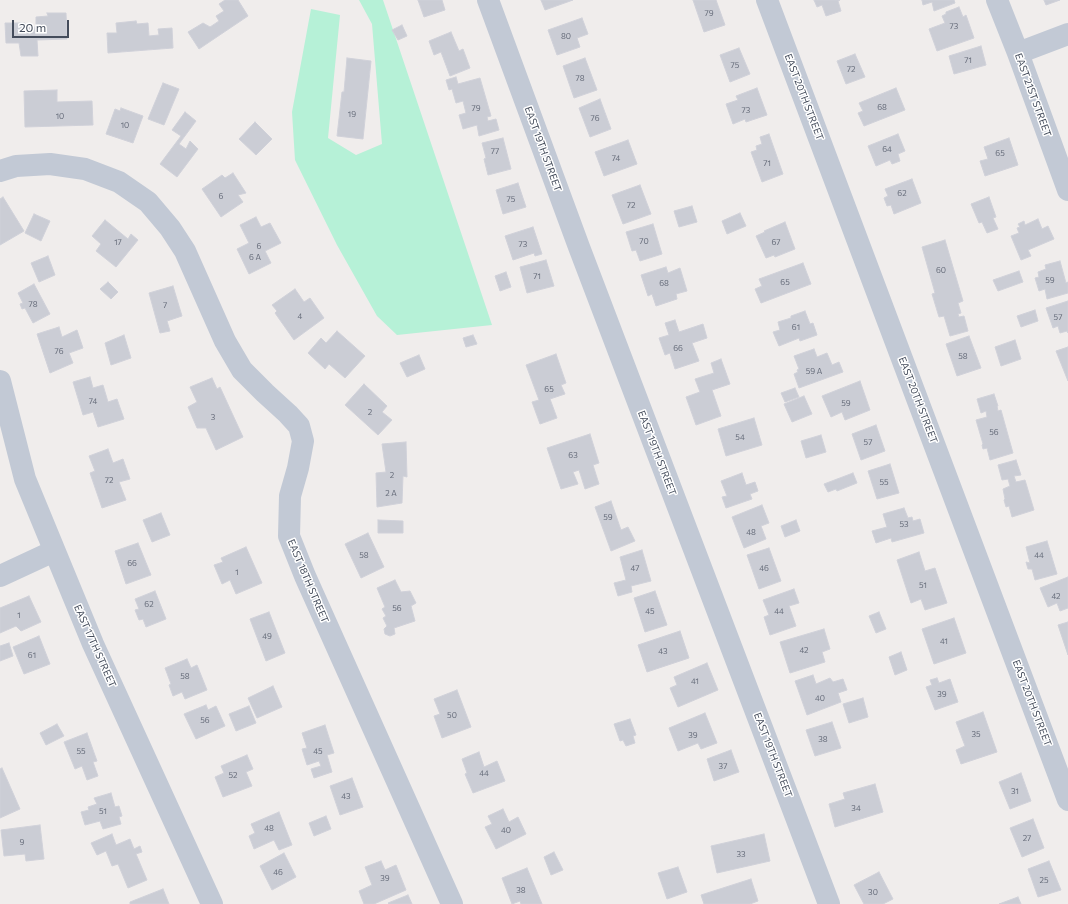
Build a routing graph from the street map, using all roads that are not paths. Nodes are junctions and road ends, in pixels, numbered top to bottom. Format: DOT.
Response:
graph roads {
  1 [pos="488,0"];
  2 [pos="767,0"];
  3 [pos="997,0"];
  4 [pos="1068,34"];
  5 [pos="1018,53"];
  6 [pos="0,171"];
  7 [pos="1068,190"];
  8 [pos="0,381"];
  9 [pos="54,551"];
  10 [pos="0,576"];
  11 [pos="1068,800"];
  12 [pos="212,904"];
  13 [pos="452,904"];
  14 [pos="829,904"];
  1 -- 14 [label="street, EAST 19TH STREET"];
  2 -- 11 [label="street, EAST 20TH STREET"];
  3 -- 5 [label="street, EAST 21ST STREET"];
  4 -- 5 [label="street"];
  5 -- 7 [label="street, EAST 21ST STREET"];
  6 -- 13 [label="street, EAST 18TH STREET"];
  8 -- 9 [label="street, EAST 17TH STREET"];
  9 -- 10 [label="street"];
  9 -- 12 [label="street, EAST 17TH STREET"];
}
